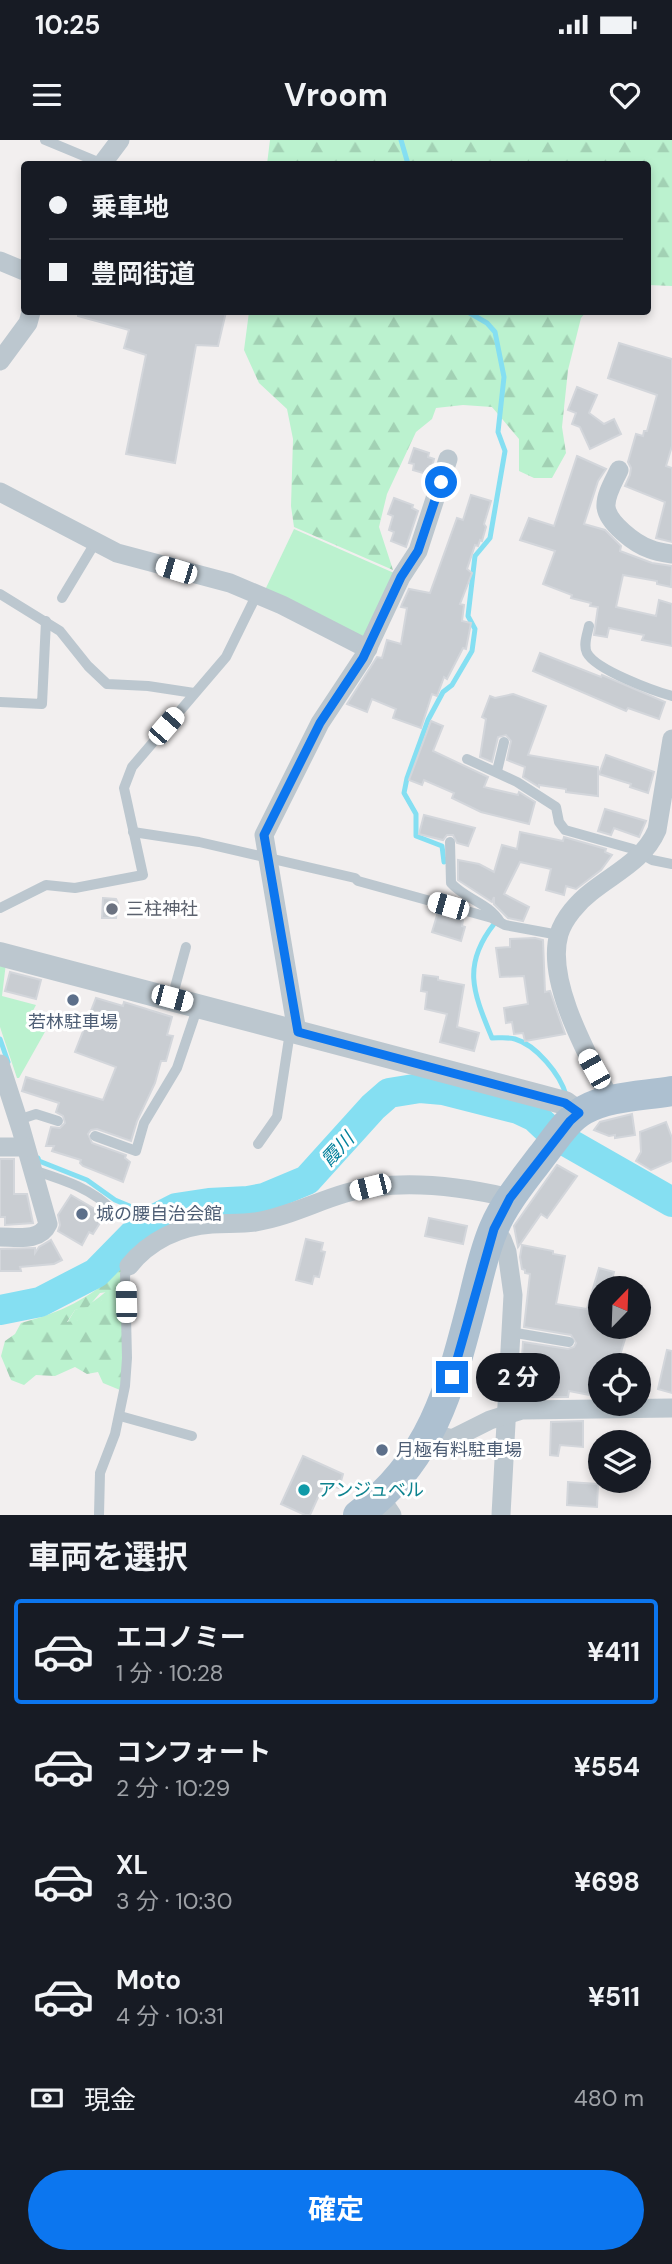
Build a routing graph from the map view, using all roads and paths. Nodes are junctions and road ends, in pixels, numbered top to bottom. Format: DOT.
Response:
graph roads {
  1 [pos="45,140"];
  2 [pos="120,140"];
  3 [pos="95,161"];
  4 [pos="104,161"];
  5 [pos="0,261"];
  6 [pos="21,270"];
  7 [pos="30,315"];
  8 [pos="0,362"];
  9 [pos="448,459"];
  10 [pos="618,470"];
  11 [pos="0,492"];
  12 [pos="95,543"];
  13 [pos="672,554"];
  14 [pos="0,594"];
  15 [pos="257,594"];
  16 [pos="62,598"];
  17 [pos="46,621"];
  18 [pos="589,626"];
  19 [pos="368,649"];
  20 [pos="194,693"];
  21 [pos="672,696"];
  22 [pos="0,702"];
  23 [pos="672,739"];
  24 [pos="504,742"];
  25 [pos="467,759"];
  26 [pos="497,771"];
  27 [pos="132,832"];
  28 [pos="450,842"];
  29 [pos="643,854"];
  30 [pos="267,858"];
  31 [pos="672,864"];
  32 [pos="0,908"];
  33 [pos="500,922"];
  34 [pos="559,936"];
  35 [pos="186,947"];
  36 [pos="0,954"];
  37 [pos="172,998"];
  38 [pos="198,1005"];
  39 [pos="294,1031"];
  40 [pos="0,1065"];
  41 [pos="672,1091"];
  42 [pos="611,1101"];
  43 [pos="24,1118"];
  44 [pos="58,1121"];
  45 [pos="565,1128"];
  46 [pos="94,1136"];
  47 [pos="258,1144"];
  48 [pos="0,1147"];
  49 [pos="25,1147"];
  50 [pos="32,1170"];
  51 [pos="510,1198"];
  52 [pos="113,1211"];
  53 [pos="494,1229"];
  54 [pos="0,1237"];
  55 [pos="129,1266"];
  56 [pos="510,1332"];
  57 [pos="569,1342"];
  58 [pos="672,1408"];
  59 [pos="505,1415"];
  60 [pos="120,1416"];
  61 [pos="430,1433"];
  62 [pos="192,1436"];
  63 [pos="377,1509"];
  64 [pos="99,1515"];
  65 [pos="501,1515"];
  1 -- 3 [label="lane"];
  2 -- 4 [label="street"];
  5 -- 6 [label="street"];
  7 -- 8 [label="street"];
  9 -- 19 [label="street"];
  10 -- 13 [label="street"];
  11 -- 12 [label="street"];
  12 -- 15 [label="street"];
  12 -- 16 [label="lane"];
  14 -- 17 [label="lane"];
  15 -- 19 [label="street"];
  15 -- 20 [label="lane"];
  17 -- 20 [label="lane"];
  17 -- 22 [label="lane"];
  18 -- 21 [label="lane"];
  19 -- 30 [label="street"];
  20 -- 27 [label="lane"];
  23 -- 29 [label="street"];
  24 -- 26 [label="lane"];
  25 -- 26 [label="lane"];
  26 -- 29 [label="lane"];
  27 -- 30 [label="lane"];
  27 -- 32 [label="lane"];
  28 -- 33 [label="lane"];
  29 -- 31 [label="lane"];
  29 -- 34 [label="street"];
  30 -- 33 [label="lane"];
  30 -- 39 [label="street"];
  33 -- 34 [label="lane"];
  34 -- 42 [label="street"];
  35 -- 37 [label="lane"];
  36 -- 37 [label="street"];
  37 -- 38 [label="street"];
  38 -- 39 [label="street"];
  38 -- 46 [label="lane"];
  39 -- 45 [label="street"];
  39 -- 47 [label="lane"];
  40 -- 43 [label="street"];
  41 -- 42 [label="main road"];
  42 -- 45 [label="main road"];
  43 -- 44 [label="lane"];
  43 -- 49 [label="street"];
  45 -- 51 [label="main road"];
  48 -- 49 [label="street"];
  49 -- 50 [label="street"];
  50 -- 52 [label="lane"];
  50 -- 54 [label="street"];
  51 -- 53 [label="main road"];
  51 -- 55 [label="street"];
  53 -- 56 [label="street"];
  53 -- 61 [label="main road"];
  55 -- 60 [label="lane"];
  56 -- 57 [label="lane"];
  56 -- 59 [label="street"];
  58 -- 59 [label="street"];
  59 -- 61 [label="street"];
  59 -- 65 [label="street"];
  60 -- 62 [label="lane"];
  60 -- 64 [label="lane"];
  61 -- 63 [label="main road"];
}
